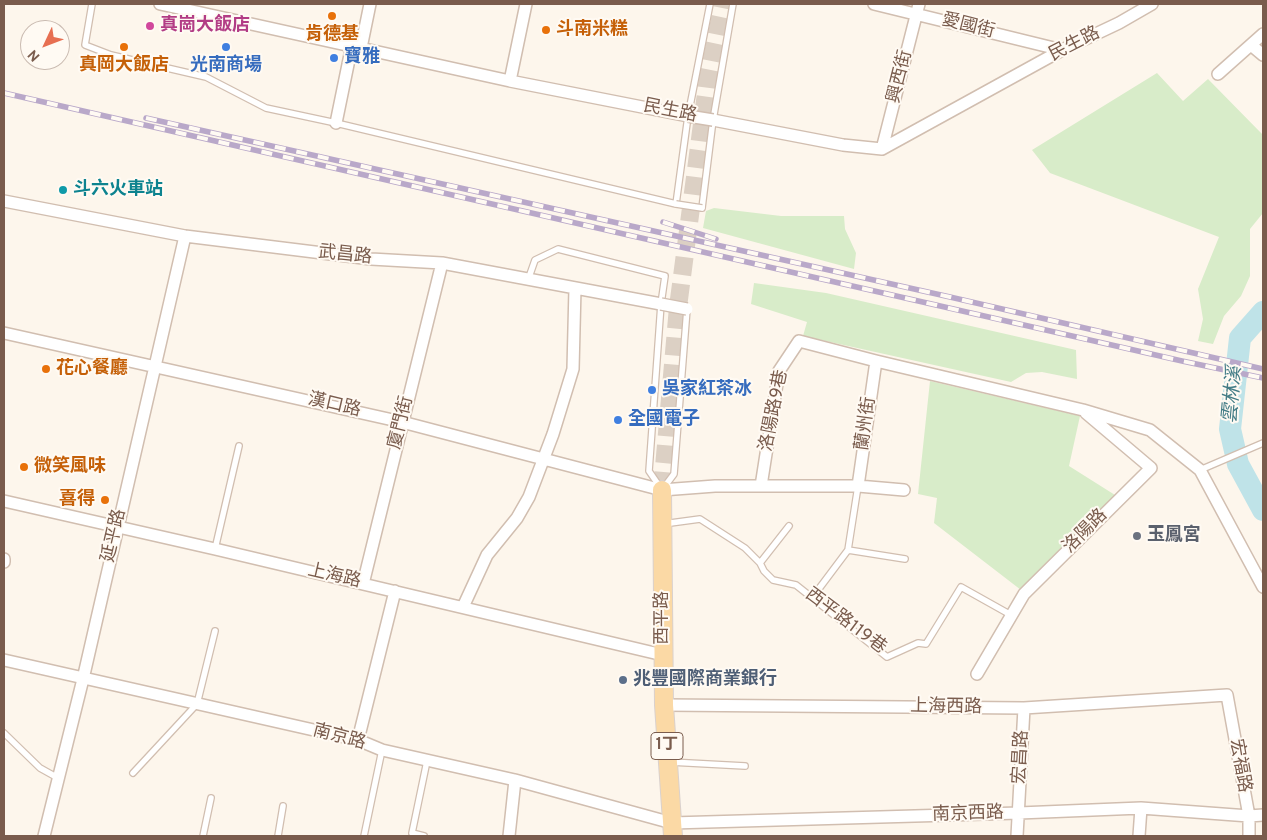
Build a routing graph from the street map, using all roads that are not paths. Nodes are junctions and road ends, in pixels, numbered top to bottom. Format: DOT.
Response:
graph roads {
  1 [pos="92,4"];
  2 [pos="160,4"];
  3 [pos="370,4"];
  4 [pos="526,4"];
  5 [pos="710,4"];
  6 [pos="732,4"];
  7 [pos="874,4"];
  8 [pos="1152,4"];
  9 [pos="208,9"];
  10 [pos="918,9"];
  11 [pos="1263,34"];
  12 [pos="1251,45"];
  13 [pos="356,46"];
  14 [pos="1062,50"];
  15 [pos="1263,55"];
  16 [pos="1218,74"];
  17 [pos="510,81"];
  18 [pos="688,116"];
  19 [pos="713,120"];
  20 [pos="336,123"];
  21 [pos="882,149"];
  22 [pos="4,201"];
  23 [pos="676,204"];
  24 [pos="185,236"];
  25 [pos="442,263"];
  26 [pos="528,280"];
  27 [pos="575,288"];
  28 [pos="660,304"];
  29 [pos="686,309"];
  30 [pos="4,333"];
  31 [pos="799,341"];
  32 [pos="876,362"];
  33 [pos="154,365"];
  34 [pos="1083,410"];
  35 [pos="402,422"];
  36 [pos="1263,443"];
  37 [pos="239,446"];
  38 [pos="543,459"];
  39 [pos="1200,470"];
  40 [pos="761,486"];
  41 [pos="858,486"];
  42 [pos="662,490"];
  43 [pos="904,490"];
  44 [pos="4,502"];
  45 [pos="662,524"];
  46 [pos="789,526"];
  47 [pos="117,527"];
  48 [pos="215,549"];
  49 [pos="848,550"];
  50 [pos="905,559"];
  51 [pos="760,562"];
  52 [pos="363,584"];
  53 [pos="1263,587"];
  54 [pos="818,590"];
  55 [pos="395,591"];
  56 [pos="463,607"];
  57 [pos="1011,615"];
  58 [pos="215,632"];
  59 [pos="664,655"];
  60 [pos="4,660"];
  61 [pos="977,674"];
  62 [pos="82,679"];
  63 [pos="1227,695"];
  64 [pos="197,704"];
  65 [pos="664,705"];
  66 [pos="1024,708"];
  67 [pos="4,733"];
  68 [pos="358,740"];
  69 [pos="382,750"];
  70 [pos="427,761"];
  71 [pos="668,762"];
  72 [pos="745,766"];
  73 [pos="133,773"];
  74 [pos="58,778"];
  75 [pos="515,780"];
  76 [pos="212,798"];
  77 [pos="283,806"];
  78 [pos="1140,808"];
  79 [pos="1019,814"];
  80 [pos="1249,816"];
  81 [pos="1263,816"];
  82 [pos="672,830"];
  83 [pos="44,836"];
  84 [pos="203,836"];
  85 [pos="278,836"];
  86 [pos="364,836"];
  87 [pos="424,836"];
  88 [pos="508,836"];
  89 [pos="1017,836"];
  90 [pos="1139,836"];
  91 [pos="1249,836"];
  1 -- 20 [label="lane"];
  2 -- 9 [label="street, 民生路"];
  3 -- 13 [label="street"];
  4 -- 17 [label="street"];
  5 -- 18 [label="lane"];
  6 -- 19 [label="lane"];
  7 -- 10 [label="street, 愛國街"];
  8 -- 14 [label="street, 民生路"];
  9 -- 13 [label="street, 民生路"];
  10 -- 14 [label="street, 愛國街"];
  10 -- 21 [label="street, 興西街"];
  11 -- 12 [label="street"];
  12 -- 15 [label="street"];
  12 -- 16 [label="street"];
  13 -- 17 [label="street, 民生路"];
  13 -- 20 [label="street"];
  14 -- 21 [label="street, 民生路"];
  17 -- 18 [label="street, 民生路"];
  18 -- 19 [label="street, 民生路, bridge"];
  18 -- 23 [label="lane"];
  19 -- 21 [label="street, 民生路"];
  19 -- 23 [label="lane, bridge"];
  20 -- 23 [label="lane"];
  22 -- 24 [label="street, 武昌路"];
  24 -- 25 [label="street, 武昌路"];
  24 -- 33 [label="street, 延平路"];
  25 -- 26 [label="street, 武昌路"];
  25 -- 35 [label="street, 廈門街"];
  26 -- 27 [label="street, 武昌路"];
  26 -- 28 [label="lane"];
  27 -- 28 [label="street, 武昌路"];
  27 -- 38 [label="street"];
  28 -- 29 [label="street, 武昌路, bridge"];
  28 -- 42 [label="lane"];
  29 -- 42 [label="lane"];
  30 -- 33 [label="street, 漢口路"];
  31 -- 32 [label="street, 洛陽路"];
  31 -- 40 [label="street, 洛陽路9巷"];
  32 -- 34 [label="street, 洛陽路"];
  32 -- 41 [label="street, 蘭州街"];
  33 -- 35 [label="street, 漢口路"];
  33 -- 47 [label="street, 延平路"];
  34 -- 39 [label="street, 洛陽路"];
  34 -- 57 [label="street, 洛陽路"];
  35 -- 38 [label="street, 漢口路"];
  35 -- 52 [label="street, 廈門街"];
  36 -- 39 [label="lane"];
  37 -- 48 [label="lane"];
  38 -- 42 [label="street, 漢口路"];
  38 -- 56 [label="street"];
  39 -- 53 [label="street, 洛陽路"];
  40 -- 41 [label="street"];
  40 -- 42 [label="street"];
  41 -- 43 [label="street"];
  41 -- 49 [label="lane"];
  42 -- 45 [label="main road, 西平路 / 1丁"];
  44 -- 47 [label="street, 上海路"];
  45 -- 51 [label="lane, 西平路119巷"];
  45 -- 59 [label="main road, 西平路 / 1丁"];
  46 -- 51 [label="lane"];
  47 -- 48 [label="street, 上海路"];
  47 -- 62 [label="street, 延平路"];
  48 -- 52 [label="street, 上海路"];
  49 -- 50 [label="lane"];
  49 -- 54 [label="lane"];
  51 -- 57 [label="lane, 西平路119巷"];
  52 -- 55 [label="street, 上海路"];
  55 -- 56 [label="street, 上海路"];
  55 -- 68 [label="street"];
  56 -- 59 [label="street, 上海路"];
  57 -- 61 [label="street, 洛陽路"];
  58 -- 64 [label="lane"];
  59 -- 65 [label="main road, 西平路 / 1丁"];
  60 -- 62 [label="street, 南京路"];
  62 -- 64 [label="street, 南京路"];
  62 -- 74 [label="street, 延平路"];
  63 -- 66 [label="street, 上海西路"];
  63 -- 80 [label="street, 宏福路"];
  64 -- 68 [label="street, 南京路"];
  64 -- 73 [label="lane"];
  65 -- 66 [label="street, 上海西路"];
  65 -- 71 [label="main road, 西平路 / 1丁"];
  66 -- 79 [label="street, 宏昌路"];
  67 -- 74 [label="lane"];
  68 -- 69 [label="street, 南京路"];
  69 -- 70 [label="street, 南京路"];
  69 -- 86 [label="lane"];
  70 -- 75 [label="street, 南京路"];
  70 -- 87 [label="lane"];
  71 -- 72 [label="lane"];
  71 -- 82 [label="main road, 西平路 / 1丁"];
  74 -- 83 [label="street, 延平路"];
  75 -- 82 [label="street, 南京路"];
  75 -- 88 [label="street"];
  76 -- 84 [label="lane"];
  77 -- 85 [label="lane"];
  78 -- 79 [label="street, 南京西路"];
  78 -- 80 [label="street, 南京西路"];
  78 -- 90 [label="street"];
  79 -- 82 [label="street, 南京西路"];
  79 -- 89 [label="street, 宏昌路"];
  80 -- 81 [label="street, 南京西路"];
  80 -- 91 [label="street, 宏福路"];
}
